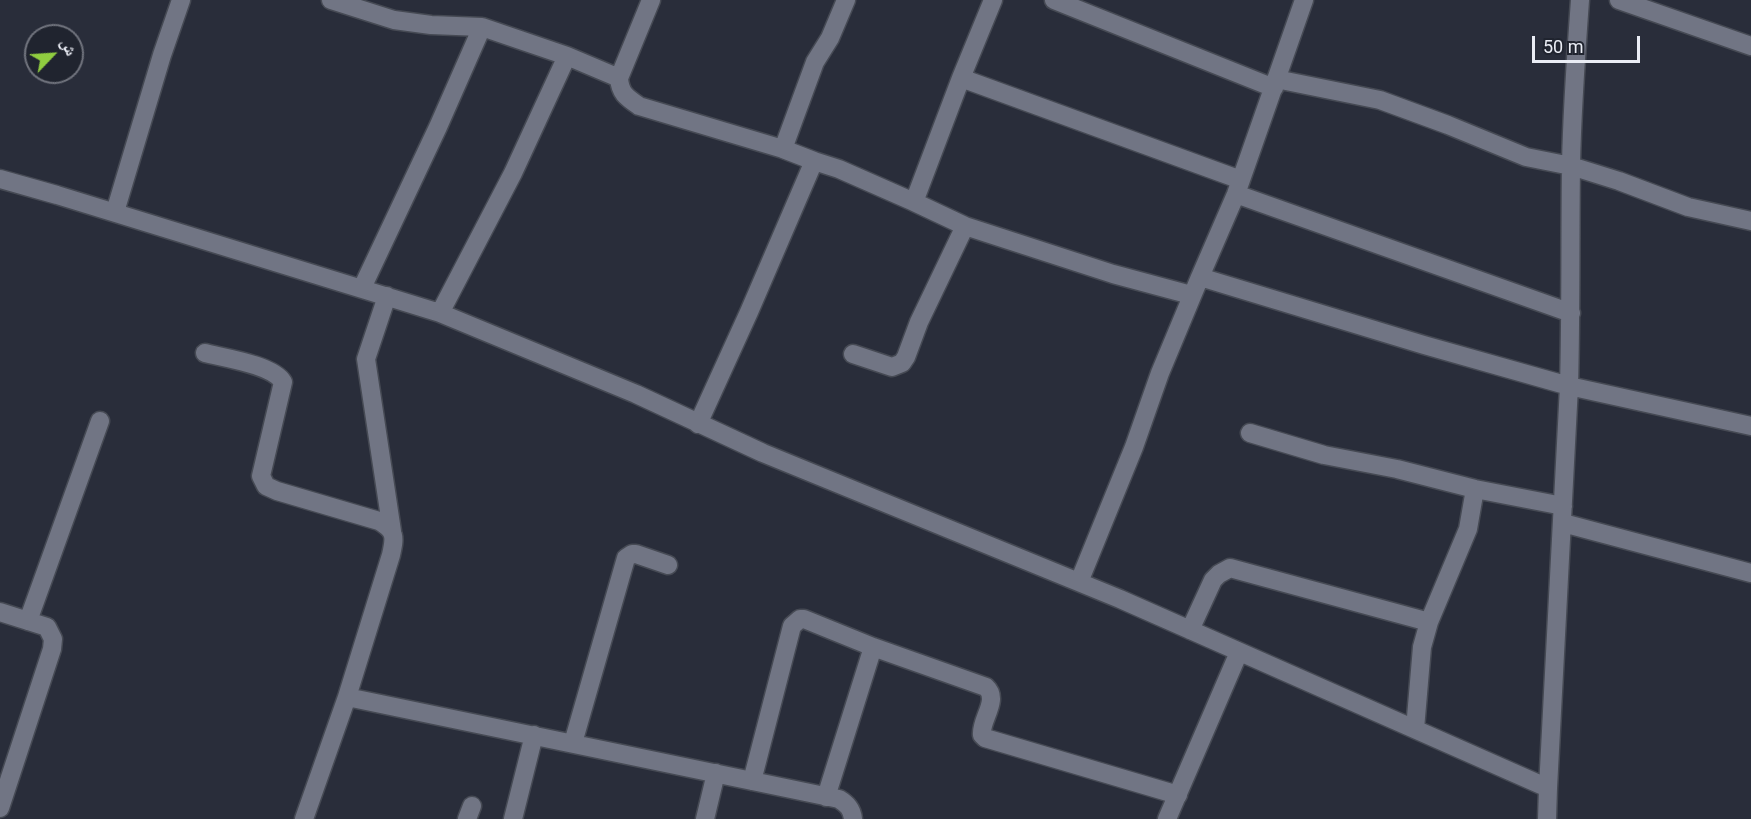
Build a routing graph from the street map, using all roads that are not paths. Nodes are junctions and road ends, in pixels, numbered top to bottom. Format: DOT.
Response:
graph roads {
  1 [pos="181,0"];
  2 [pos="331,0"];
  3 [pos="651,0"];
  4 [pos="846,0"];
  5 [pos="993,0"];
  6 [pos="1054,0"];
  7 [pos="1304,0"];
  8 [pos="1580,0"];
  9 [pos="1619,0"];
  10 [pos="482,27"];
  11 [pos="1751,46"];
  12 [pos="567,56"];
  13 [pos="619,78"];
  14 [pos="961,78"];
  15 [pos="1275,84"];
  16 [pos="783,150"];
  17 [pos="814,161"];
  18 [pos="1571,166"];
  19 [pos="0,179"];
  20 [pos="1238,187"];
  21 [pos="914,202"];
  22 [pos="115,212"];
  23 [pos="1751,221"];
  24 [pos="965,226"];
  25 [pos="1200,277"];
  26 [pos="362,288"];
  27 [pos="1191,295"];
  28 [pos="387,296"];
  29 [pos="440,313"];
  30 [pos="1571,313"];
  31 [pos="205,353"];
  32 [pos="853,354"];
  33 [pos="1569,386"];
  34 [pos="100,421"];
  35 [pos="698,424"];
  36 [pos="1751,426"];
  37 [pos="1250,433"];
  38 [pos="1475,489"];
  39 [pos="1563,514"];
  40 [pos="392,531"];
  41 [pos="668,565"];
  42 [pos="1751,573"];
  43 [pos="1079,582"];
  44 [pos="0,612"];
  45 [pos="28,621"];
  46 [pos="1430,622"];
  47 [pos="1190,630"];
  48 [pos="873,647"];
  49 [pos="1239,652"];
  50 [pos="347,697"];
  51 [pos="1415,729"];
  52 [pos="534,735"];
  53 [pos="573,743"];
  54 [pos="8,754"];
  55 [pos="716,773"];
  56 [pos="752,781"];
  57 [pos="1548,788"];
  58 [pos="1178,795"];
  59 [pos="826,797"];
  60 [pos="0,808"];
  61 [pos="304,819"];
  62 [pos="513,819"];
  63 [pos="705,819"];
  64 [pos="853,819"];
  65 [pos="1167,819"];
  66 [pos="1547,819"];
  1 -- 22 [label="street"];
  2 -- 10 [label="street"];
  3 -- 13 [label="street"];
  4 -- 16 [label="street"];
  5 -- 14 [label="street"];
  6 -- 15 [label="street"];
  7 -- 15 [label="street"];
  8 -- 18 [label="street"];
  9 -- 11 [label="street"];
  10 -- 12 [label="street"];
  10 -- 26 [label="street"];
  12 -- 13 [label="street"];
  12 -- 29 [label="street"];
  13 -- 16 [label="street"];
  14 -- 20 [label="street"];
  14 -- 21 [label="street"];
  15 -- 18 [label="street"];
  15 -- 20 [label="street"];
  16 -- 17 [label="street"];
  17 -- 21 [label="street"];
  17 -- 35 [label="street"];
  18 -- 23 [label="street"];
  18 -- 30 [label="street"];
  19 -- 22 [label="street"];
  20 -- 25 [label="street"];
  20 -- 30 [label="street"];
  21 -- 24 [label="street"];
  22 -- 26 [label="street"];
  24 -- 27 [label="street"];
  24 -- 32 [label="street"];
  25 -- 27 [label="street"];
  25 -- 33 [label="street"];
  26 -- 28 [label="street"];
  27 -- 43 [label="street"];
  28 -- 29 [label="street"];
  28 -- 40 [label="street"];
  29 -- 35 [label="street"];
  30 -- 33 [label="street"];
  31 -- 40 [label="street"];
  33 -- 36 [label="street"];
  33 -- 39 [label="street"];
  34 -- 45 [label="street"];
  35 -- 43 [label="street"];
  37 -- 38 [label="street"];
  38 -- 39 [label="street"];
  38 -- 46 [label="street"];
  39 -- 42 [label="street"];
  39 -- 57 [label="street"];
  40 -- 50 [label="street"];
  41 -- 53 [label="street"];
  43 -- 47 [label="street"];
  44 -- 45 [label="street"];
  45 -- 54 [label="street"];
  46 -- 47 [label="street"];
  46 -- 51 [label="street"];
  47 -- 49 [label="street"];
  48 -- 56 [label="street"];
  48 -- 58 [label="street"];
  48 -- 59 [label="street"];
  49 -- 51 [label="street"];
  49 -- 58 [label="street"];
  50 -- 52 [label="street"];
  50 -- 61 [label="street"];
  51 -- 57 [label="street"];
  52 -- 53 [label="street"];
  52 -- 62 [label="street"];
  53 -- 55 [label="street"];
  54 -- 60 [label="street"];
  55 -- 56 [label="street"];
  55 -- 63 [label="street"];
  56 -- 59 [label="street"];
  57 -- 66 [label="street"];
  58 -- 65 [label="street"];
  59 -- 64 [label="street"];
}
